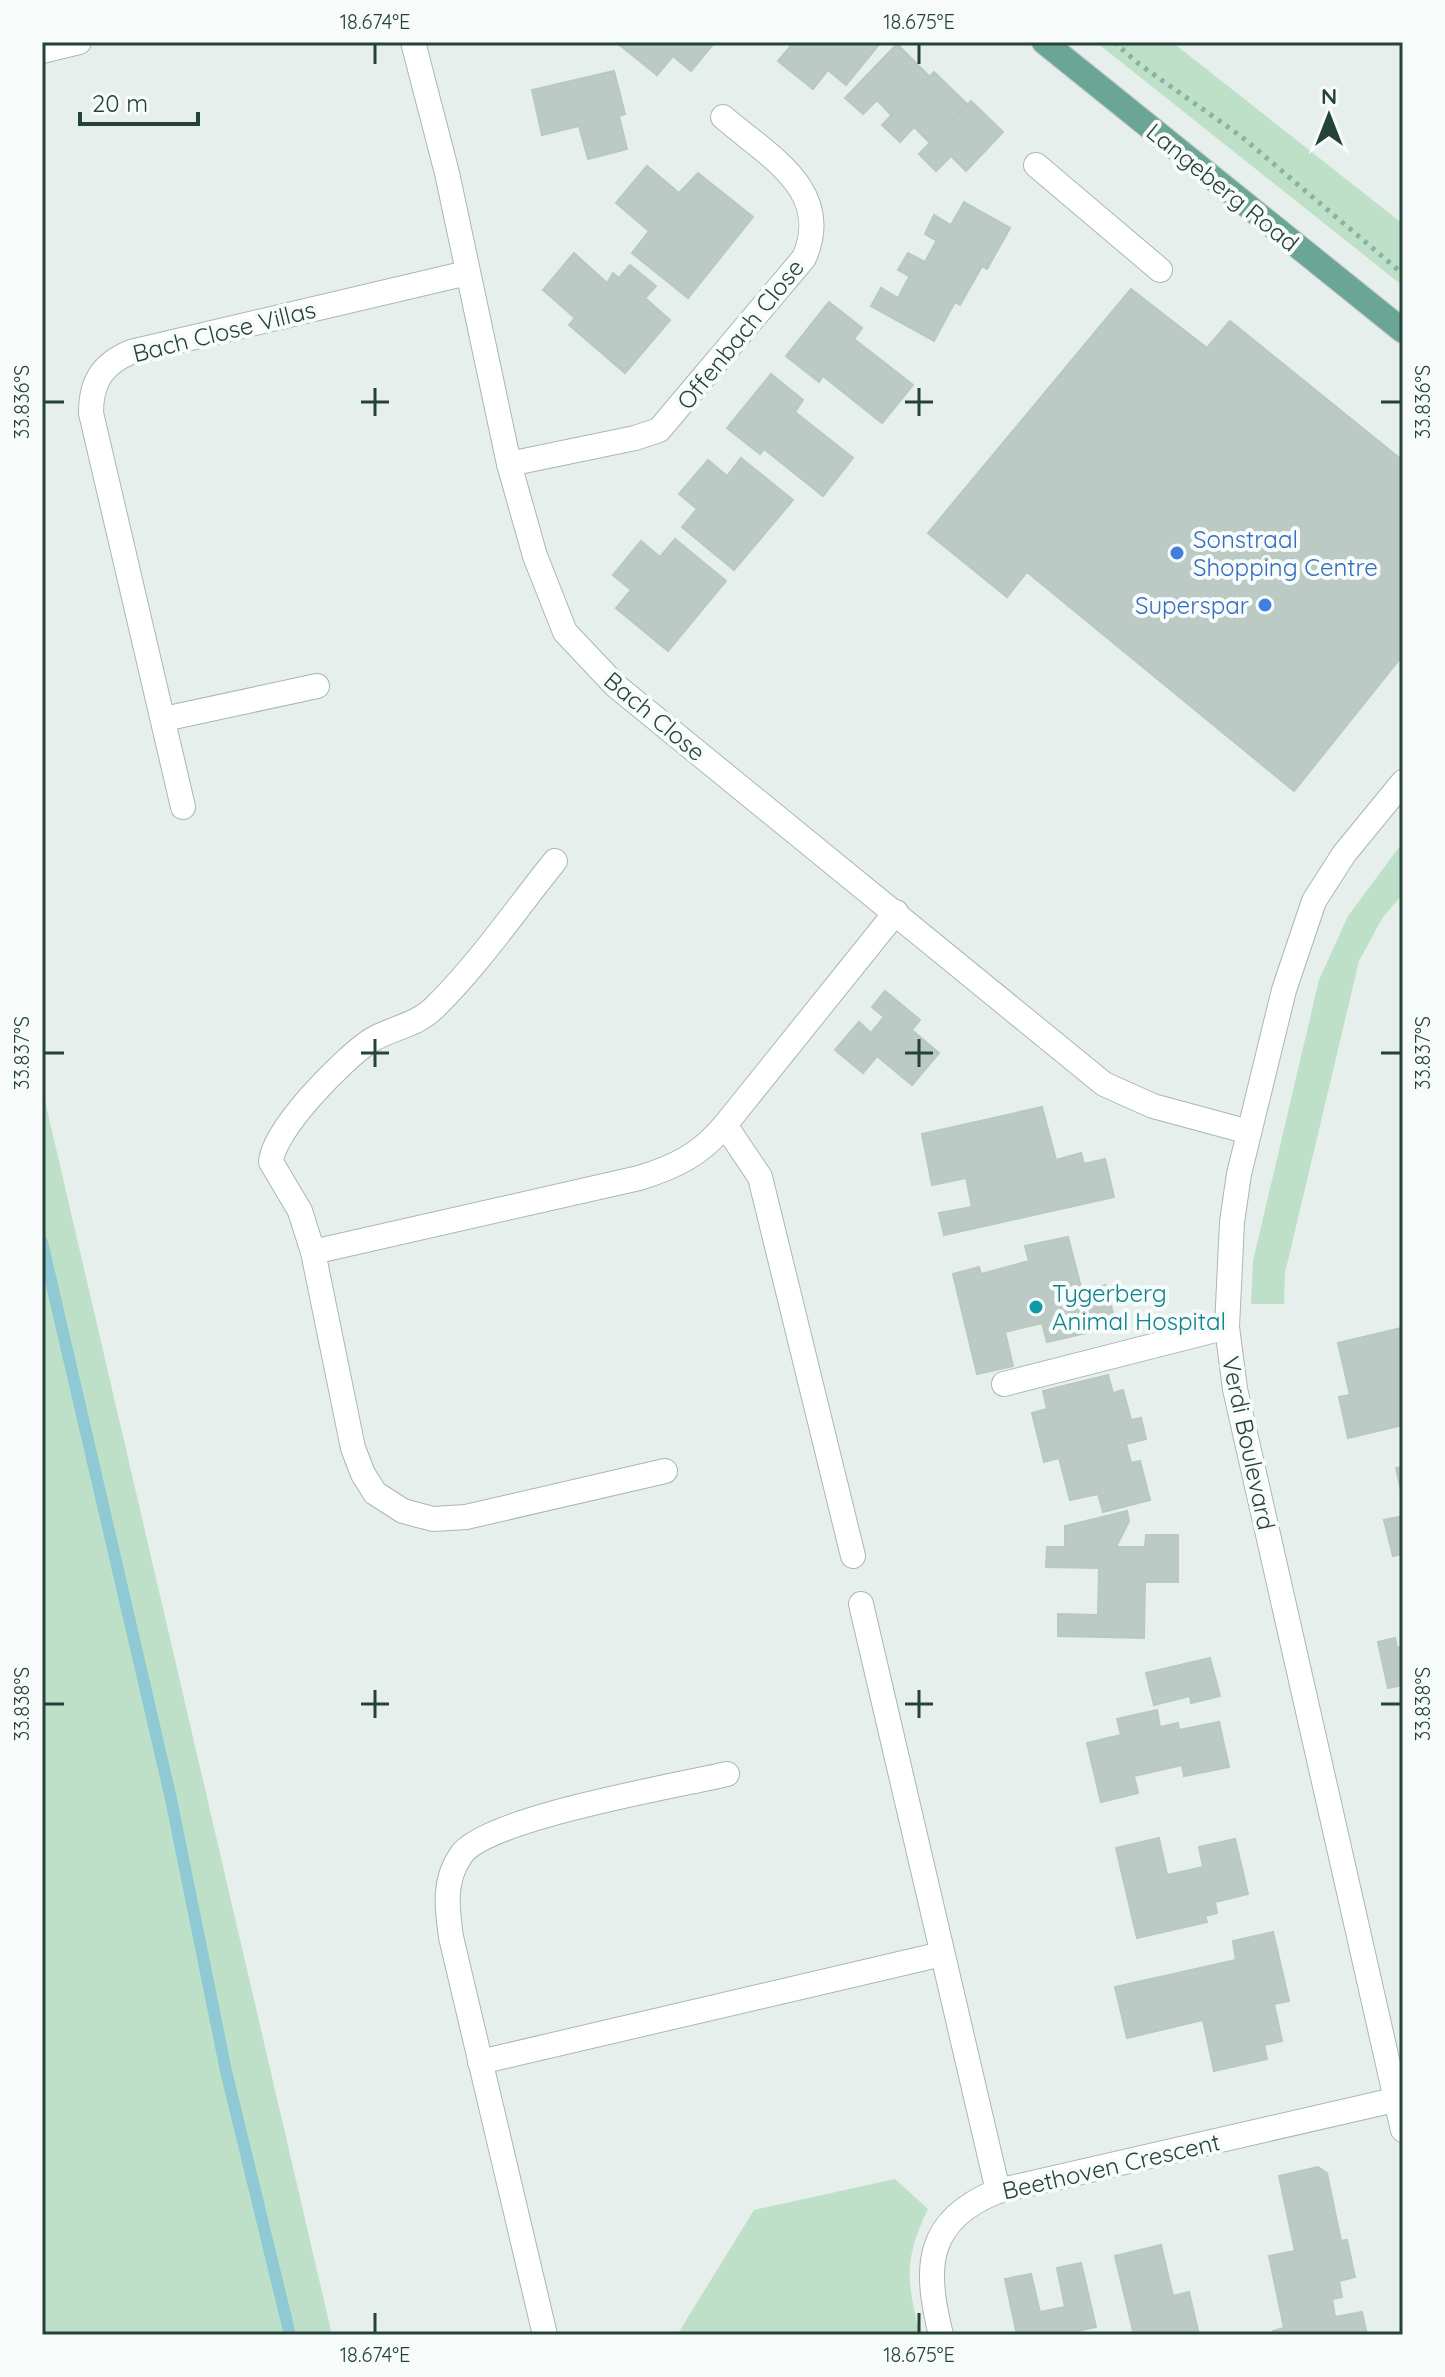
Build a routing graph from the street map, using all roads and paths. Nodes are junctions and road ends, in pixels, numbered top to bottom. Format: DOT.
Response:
graph roads {
  1 [pos="79,42"];
  2 [pos="413,42"];
  3 [pos="1044,42"];
  4 [pos="1114,42"];
  5 [pos="42,51"];
  6 [pos="723,117"];
  7 [pos="1036,165"];
  8 [pos="1160,270"];
  9 [pos="467,273"];
  10 [pos="1403,274"];
  11 [pos="1403,331"];
  12 [pos="509,464"];
  13 [pos="317,686"];
  14 [pos="164,719"];
  15 [pos="1403,782"];
  16 [pos="183,807"];
  17 [pos="555,861"];
  18 [pos="896,912"];
  19 [pos="725,1125"];
  20 [pos="1249,1132"];
  21 [pos="313,1252"];
  22 [pos="1227,1327"];
  23 [pos="1004,1384"];
  24 [pos="665,1471"];
  25 [pos="853,1556"];
  26 [pos="861,1604"];
  27 [pos="727,1774"];
  28 [pos="942,1954"];
  29 [pos="480,2062"];
  30 [pos="1399,2099"];
  31 [pos="1403,2130"];
  32 [pos="998,2191"];
  33 [pos="545,2335"];
  34 [pos="941,2335"];
  1 -- 5 [label="street"];
  2 -- 9 [label="street, Bach Close"];
  3 -- 11 [label="main road, Langeberg Road"];
  4 -- 10 [label="path"];
  6 -- 12 [label="street, Offenbach Close"];
  7 -- 8 [label="street"];
  9 -- 12 [label="street, Bach Close"];
  9 -- 14 [label="street, Bach Close Villas"];
  12 -- 18 [label="street, Bach Close"];
  13 -- 14 [label="street"];
  14 -- 16 [label="street, Bach Close Villas"];
  15 -- 20 [label="street, Verdi Boulevard"];
  17 -- 21 [label="street"];
  18 -- 19 [label="street"];
  18 -- 20 [label="street, Bach Close"];
  19 -- 21 [label="street"];
  19 -- 25 [label="street"];
  20 -- 22 [label="street, Verdi Boulevard"];
  21 -- 24 [label="street"];
  22 -- 23 [label="street"];
  22 -- 30 [label="street, Verdi Boulevard"];
  26 -- 28 [label="street"];
  27 -- 29 [label="street"];
  28 -- 29 [label="street"];
  28 -- 32 [label="street"];
  29 -- 33 [label="street"];
  30 -- 31 [label="street, Verdi Boulevard"];
  30 -- 32 [label="street, Beethoven Crescent"];
  32 -- 34 [label="street, Beethoven Crescent"];
}
